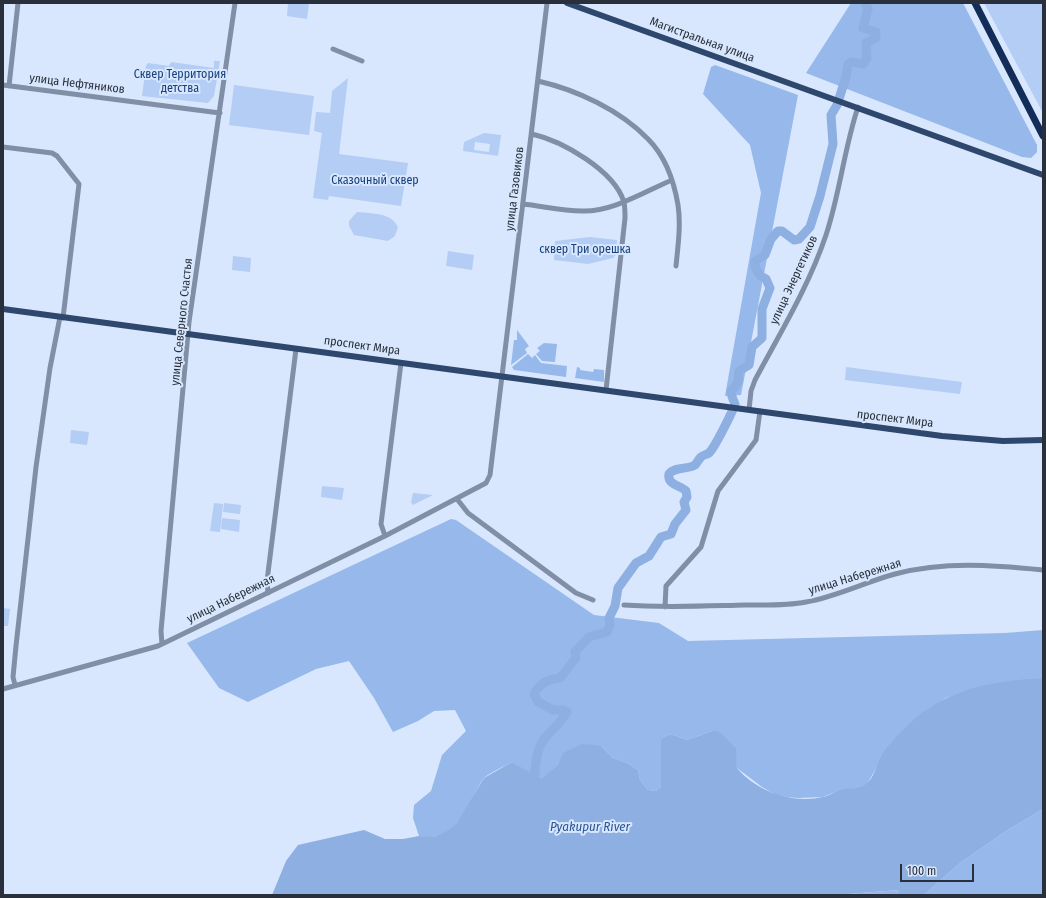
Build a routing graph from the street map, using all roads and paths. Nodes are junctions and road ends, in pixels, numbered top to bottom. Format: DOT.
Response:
graph roads {
  1 [pos="18,3"];
  2 [pos="235,3"];
  3 [pos="547,3"];
  4 [pos="567,3"];
  5 [pos="975,3"];
  6 [pos="333,49"];
  7 [pos="362,61"];
  8 [pos="538,81"];
  9 [pos="3,85"];
  10 [pos="9,86"];
  11 [pos="858,107"];
  12 [pos="220,113"];
  13 [pos="532,134"];
  14 [pos="1043,136"];
  15 [pos="3,147"];
  16 [pos="1042,174"];
  17 [pos="672,180"];
  18 [pos="624,201"];
  19 [pos="523,204"];
  20 [pos="676,266"];
  21 [pos="3,309"];
  22 [pos="61,317"];
  23 [pos="189,335"];
  24 [pos="296,349"];
  25 [pos="401,363"];
  26 [pos="503,377"];
  27 [pos="606,390"];
  28 [pos="746,410"];
  29 [pos="760,412"];
  30 [pos="1043,440"];
  31 [pos="457,499"];
  32 [pos="385,536"];
  33 [pos="1043,570"];
  34 [pos="268,593"];
  35 [pos="593,600"];
  36 [pos="624,605"];
  37 [pos="665,607"];
  38 [pos="162,644"];
  39 [pos="15,685"];
  40 [pos="3,689"];
  1 -- 10 [label="street"];
  2 -- 12 [label="street, улица Северного Счастья"];
  3 -- 8 [label="street, улица Газовиков"];
  4 -- 11 [label="main road, Магистральная улица"];
  5 -- 14 [label="highway"];
  6 -- 7 [label="street"];
  8 -- 13 [label="street, улица Газовиков"];
  8 -- 17 [label="street"];
  9 -- 10 [label="street, улица Нефтяников"];
  10 -- 12 [label="street, улица Нефтяников"];
  11 -- 16 [label="main road"];
  11 -- 28 [label="street, улица Энергетиков"];
  12 -- 23 [label="street, улица Северного Счастья"];
  13 -- 18 [label="street"];
  13 -- 19 [label="street, улица Газовиков"];
  15 -- 22 [label="street"];
  17 -- 18 [label="street"];
  17 -- 20 [label="street"];
  18 -- 19 [label="street"];
  18 -- 27 [label="street"];
  19 -- 26 [label="street, улица Газовиков"];
  21 -- 22 [label="main road, проспект Мира"];
  22 -- 23 [label="main road, проспект Мира"];
  22 -- 39 [label="street"];
  23 -- 24 [label="main road, проспект Мира"];
  23 -- 38 [label="street, улица Северного Счастья"];
  24 -- 25 [label="main road, проспект Мира"];
  24 -- 34 [label="street"];
  25 -- 26 [label="main road, проспект Мира"];
  25 -- 32 [label="street"];
  26 -- 27 [label="main road, проспект Мира"];
  26 -- 31 [label="street, улица Набережная"];
  27 -- 28 [label="main road, проспект Мира"];
  28 -- 29 [label="main road, проспект Мира"];
  29 -- 30 [label="main road, проспект Мира"];
  29 -- 37 [label="street"];
  31 -- 32 [label="street, улица Набережная"];
  31 -- 35 [label="street"];
  32 -- 34 [label="street, улица Набережная"];
  33 -- 37 [label="street, улица Набережная"];
  34 -- 38 [label="street, улица Набережная"];
  36 -- 37 [label="street, улица Набережная"];
  38 -- 39 [label="street, улица Набережная"];
  39 -- 40 [label="street, улица Набережная"];
}
